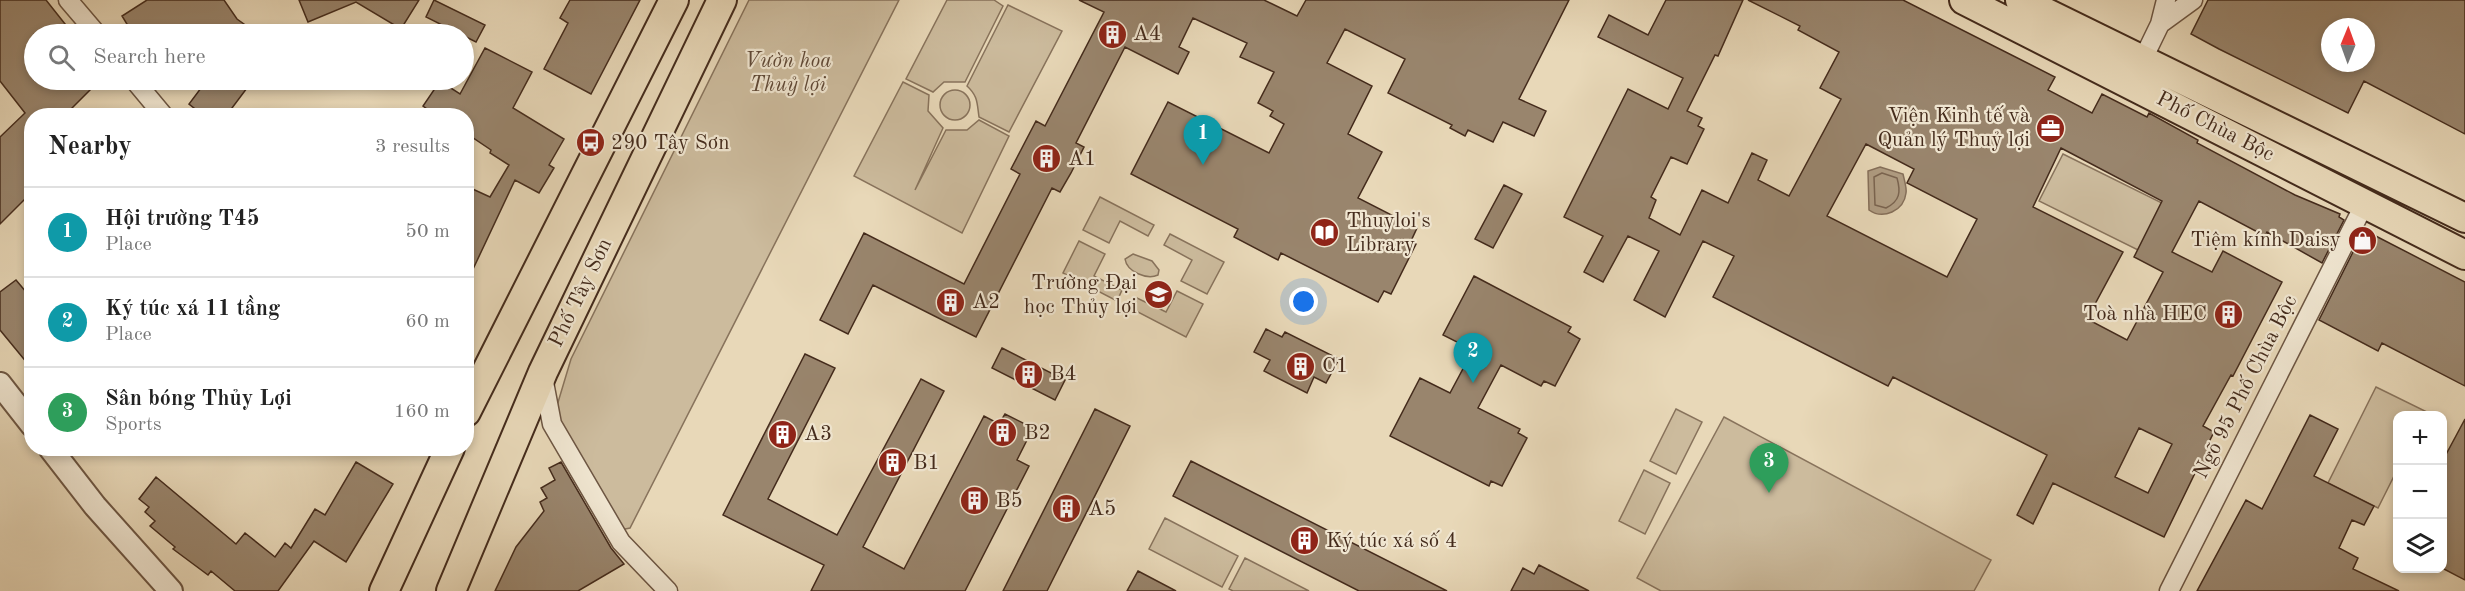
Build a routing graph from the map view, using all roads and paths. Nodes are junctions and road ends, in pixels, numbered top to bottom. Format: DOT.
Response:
graph roads {
  1 [pos="68,0"];
  2 [pos="674,0"];
  3 [pos="722,0"];
  4 [pos="1964,0"];
  5 [pos="2020,0"];
  6 [pos="2166,0"];
  7 [pos="2193,0"];
  8 [pos="88,24"];
  9 [pos="2160,24"];
  10 [pos="2137,71"];
  11 [pos="142,90"];
  12 [pos="157,108"];
  13 [pos="2364,205"];
  14 [pos="2465,218"];
  15 [pos="2465,255"];
  16 [pos="543,372"];
  17 [pos="0,384"];
  18 [pos="474,396"];
  19 [pos="24,415"];
  20 [pos="56,456"];
  21 [pos="446,456"];
  22 [pos="171,591"];
  23 [pos="384,591"];
  24 [pos="451,591"];
  25 [pos="668,591"];
  26 [pos="2169,591"];
  1 -- 8 [label="street"];
  2 -- 18 [label="main road"];
  3 -- 16 [label="main road, Phố Tây Sơn"];
  4 -- 10 [label="main road, Phố Chùa Bộc"];
  5 -- 10 [label="main road, Phố Chùa Bộc"];
  6 -- 9 [label="street"];
  7 -- 9 [label="street"];
  9 -- 10 [label="street"];
  10 -- 13 [label="main road, Phố Chùa Bộc"];
  10 -- 14 [label="main road, Phố Chùa Bộc"];
  11 -- 12 [label="street"];
  13 -- 15 [label="main road, Phố Chùa Bộc"];
  13 -- 26 [label="street, Ngõ 95 Phố Chùa Bộc"];
  16 -- 24 [label="main road, Phố Tây Sơn"];
  16 -- 25 [label="street"];
  17 -- 19 [label="street"];
  20 -- 22 [label="street"];
  21 -- 23 [label="main road"];
}
